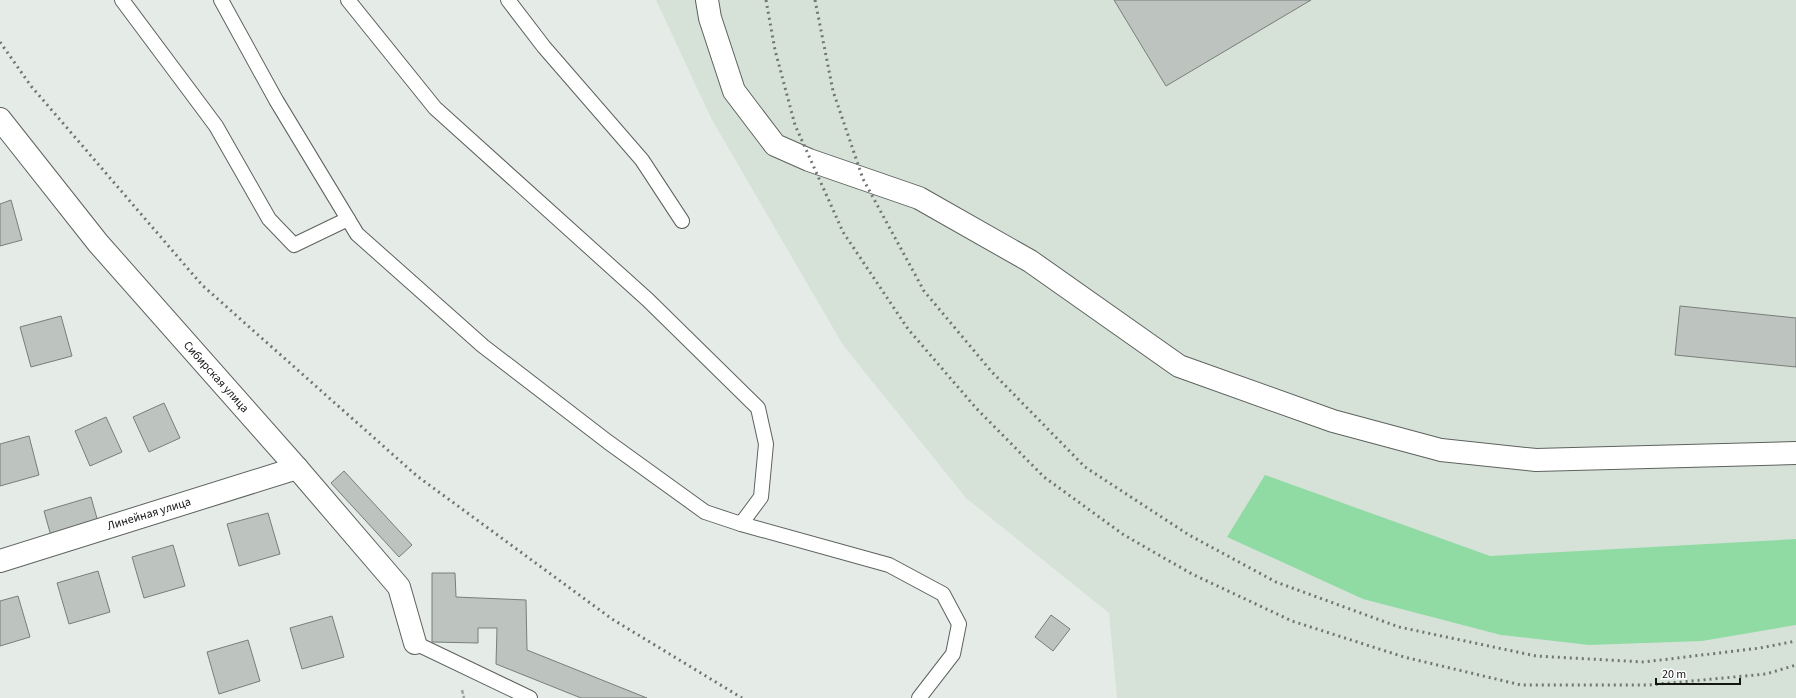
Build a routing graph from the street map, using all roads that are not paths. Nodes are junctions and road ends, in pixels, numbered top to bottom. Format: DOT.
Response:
graph roads {
  1 [pos="122,0"];
  2 [pos="221,0"];
  3 [pos="348,0"];
  4 [pos="508,0"];
  5 [pos="707,0"];
  6 [pos="0,119"];
  7 [pos="348,219"];
  8 [pos="682,221"];
  9 [pos="1796,453"];
  10 [pos="297,468"];
  11 [pos="741,524"];
  12 [pos="0,561"];
  13 [pos="415,643"];
  14 [pos="530,698"];
  15 [pos="920,698"];
  1 -- 7 [label="lane"];
  2 -- 7 [label="lane"];
  3 -- 11 [label="lane"];
  4 -- 8 [label="lane"];
  5 -- 9 [label="street"];
  6 -- 10 [label="street, Сибирская улица"];
  7 -- 11 [label="lane"];
  10 -- 12 [label="street, Линейная улица"];
  10 -- 13 [label="street, Сибирская улица"];
  11 -- 15 [label="lane"];
  13 -- 14 [label="lane"];
}
